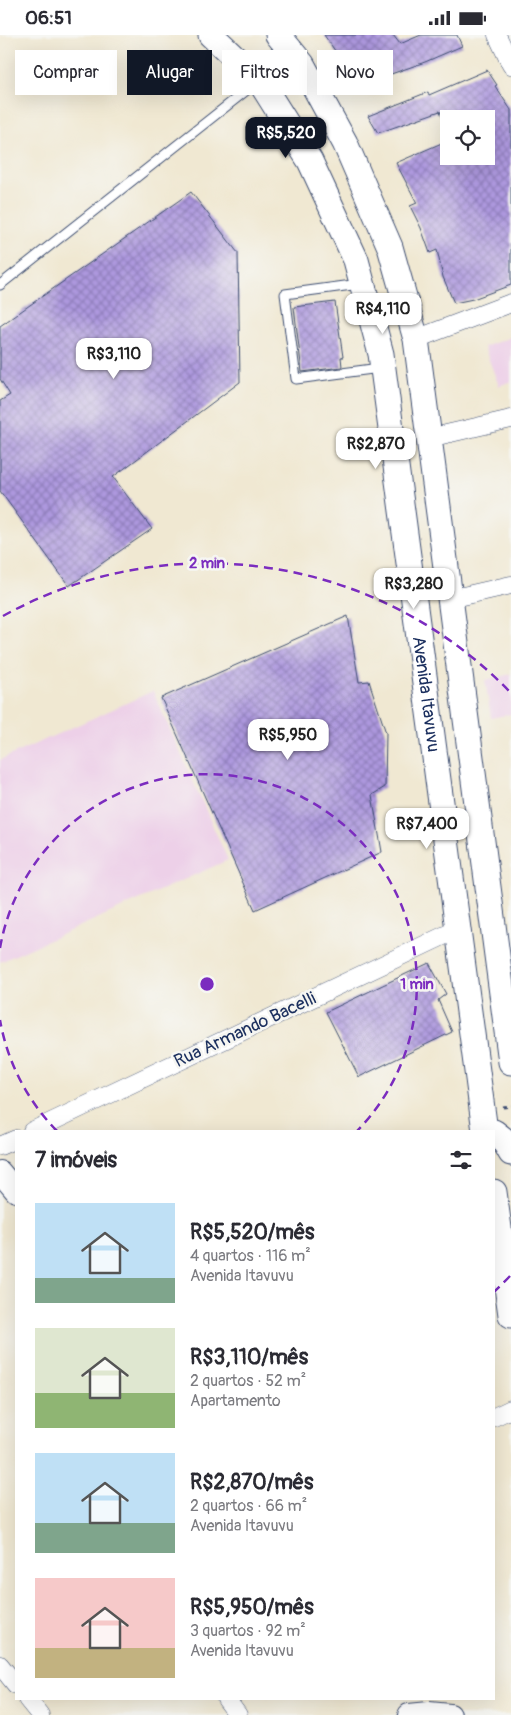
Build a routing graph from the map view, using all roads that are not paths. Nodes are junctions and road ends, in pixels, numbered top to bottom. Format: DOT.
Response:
graph roads {
  1 [pos="211,35"];
  2 [pos="278,35"];
  3 [pos="497,35"];
  4 [pos="227,50"];
  5 [pos="511,65"];
  6 [pos="240,95"];
  7 [pos="268,95"];
  8 [pos="362,283"];
  9 [pos="0,285"];
  10 [pos="511,303"];
  11 [pos="416,339"];
  12 [pos="383,367"];
  13 [pos="511,419"];
  14 [pos="429,438"];
  15 [pos="410,568"];
  16 [pos="511,585"];
  17 [pos="450,599"];
  18 [pos="458,929"];
  19 [pos="511,1062"];
  20 [pos="34,1130"];
  21 [pos="486,1130"];
  22 [pos="495,1135"];
  23 [pos="15,1139"];
  24 [pos="0,1146"];
  25 [pos="511,1153"];
  26 [pos="0,1172"];
  27 [pos="15,1190"];
  28 [pos="495,1206"];
  29 [pos="497,1233"];
  30 [pos="511,1315"];
  31 [pos="511,1409"];
  32 [pos="495,1417"];
  33 [pos="0,1665"];
  34 [pos="15,1684"];
  35 [pos="28,1700"];
  36 [pos="227,1700"];
  37 [pos="412,1700"];
  38 [pos="40,1715"];
  39 [pos="238,1715"];
  40 [pos="404,1715"];
  41 [pos="409,1715"];
  42 [pos="450,1715"];
  1 -- 4 [label="main road, Avenida Itavuvu"];
  2 -- 11 [label="main road, Avenida Itavuvu"];
  3 -- 5 [label="street"];
  6 -- 9 [label="lane"];
  7 -- 8 [label="main road, Avenida Itavuvu"];
  8 -- 12 [label="main road, Avenida Itavuvu"];
  8 -- 12 [label="lane"];
  10 -- 11 [label="street"];
  11 -- 12 [label="main road"];
  11 -- 14 [label="main road, Avenida Itavuvu"];
  12 -- 15 [label="main road, Avenida Itavuvu"];
  13 -- 14 [label="street"];
  14 -- 17 [label="main road, Avenida Itavuvu"];
  15 -- 17 [label="main road"];
  15 -- 18 [label="main road, Avenida Itavuvu"];
  16 -- 17 [label="street"];
  17 -- 19 [label="main road, Avenida Itavuvu"];
  18 -- 20 [label="street, Rua Armando Bacelli"];
  18 -- 21 [label="main road, Avenida Itavuvu"];
  22 -- 25 [label="main road"];
  23 -- 24 [label="street"];
  26 -- 27 [label="street"];
  28 -- 29 [label="main road"];
  29 -- 30 [label="main road"];
  31 -- 32 [label="street"];
  33 -- 34 [label="street"];
  35 -- 38 [label="street"];
  36 -- 39 [label="street"];
  37 -- 40 [label="street"];
  41 -- 42 [label="street"];
}
